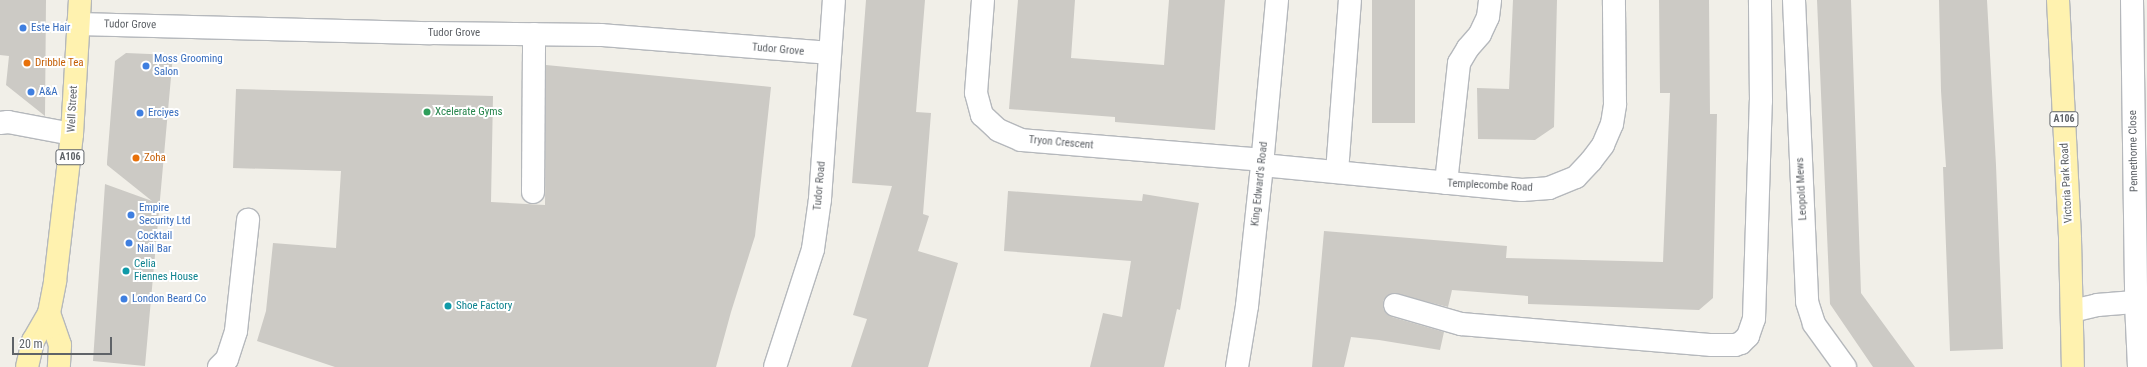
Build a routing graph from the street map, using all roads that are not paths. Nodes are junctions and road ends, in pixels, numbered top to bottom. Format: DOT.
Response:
graph roads {
  1 [pos="80,0"];
  2 [pos="834,0"];
  3 [pos="983,0"];
  4 [pos="1277,0"];
  5 [pos="1350,0"];
  6 [pos="1490,0"];
  7 [pos="1614,0"];
  8 [pos="1760,0"];
  9 [pos="1794,0"];
  10 [pos="2058,0"];
  11 [pos="2132,0"];
  12 [pos="78,24"];
  13 [pos="534,34"];
  14 [pos="829,52"];
  15 [pos="0,123"];
  16 [pos="72,134"];
  17 [pos="1262,162"];
  18 [pos="1337,172"];
  19 [pos="1446,183"];
  20 [pos="533,192"];
  21 [pos="248,220"];
  22 [pos="2141,302"];
  23 [pos="1395,305"];
  24 [pos="2072,311"];
  25 [pos="49,313"];
  26 [pos="29,360"];
  27 [pos="12,367"];
  28 [pos="62,367"];
  29 [pos="220,367"];
  30 [pos="775,367"];
  31 [pos="1237,367"];
  32 [pos="1846,367"];
  33 [pos="2073,367"];
  34 [pos="2139,367"];
  1 -- 12 [label="main road, Well Street / A106"];
  2 -- 14 [label="street, Tudor Road"];
  3 -- 17 [label="street, Tryon Crescent"];
  4 -- 17 [label="street, King Edward's Road"];
  5 -- 18 [label="street"];
  6 -- 19 [label="street"];
  7 -- 19 [label="street, Templecombe Road"];
  8 -- 23 [label="street"];
  9 -- 32 [label="street, Leopold Mews"];
  10 -- 24 [label="main road, Victoria Park Road / A106"];
  11 -- 22 [label="street, Pennethorne Close"];
  12 -- 13 [label="street, Tudor Grove"];
  12 -- 16 [label="main road, Well Street / A106"];
  13 -- 14 [label="street, Tudor Grove"];
  13 -- 20 [label="street"];
  14 -- 30 [label="street, Tudor Road"];
  15 -- 16 [label="street"];
  16 -- 25 [label="main road, Well Street / A106"];
  17 -- 18 [label="street, Templecombe Road"];
  17 -- 31 [label="street, King Edward's Road"];
  18 -- 19 [label="street, Templecombe Road"];
  21 -- 29 [label="street"];
  22 -- 24 [label="street"];
  22 -- 34 [label="street, Pennethorne Close"];
  24 -- 33 [label="main road, Victoria Park Road / A106"];
  25 -- 26 [label="main road, Well Street / A106"];
  25 -- 28 [label="main road, Well Street"];
  26 -- 27 [label="main road, A106"];
}
